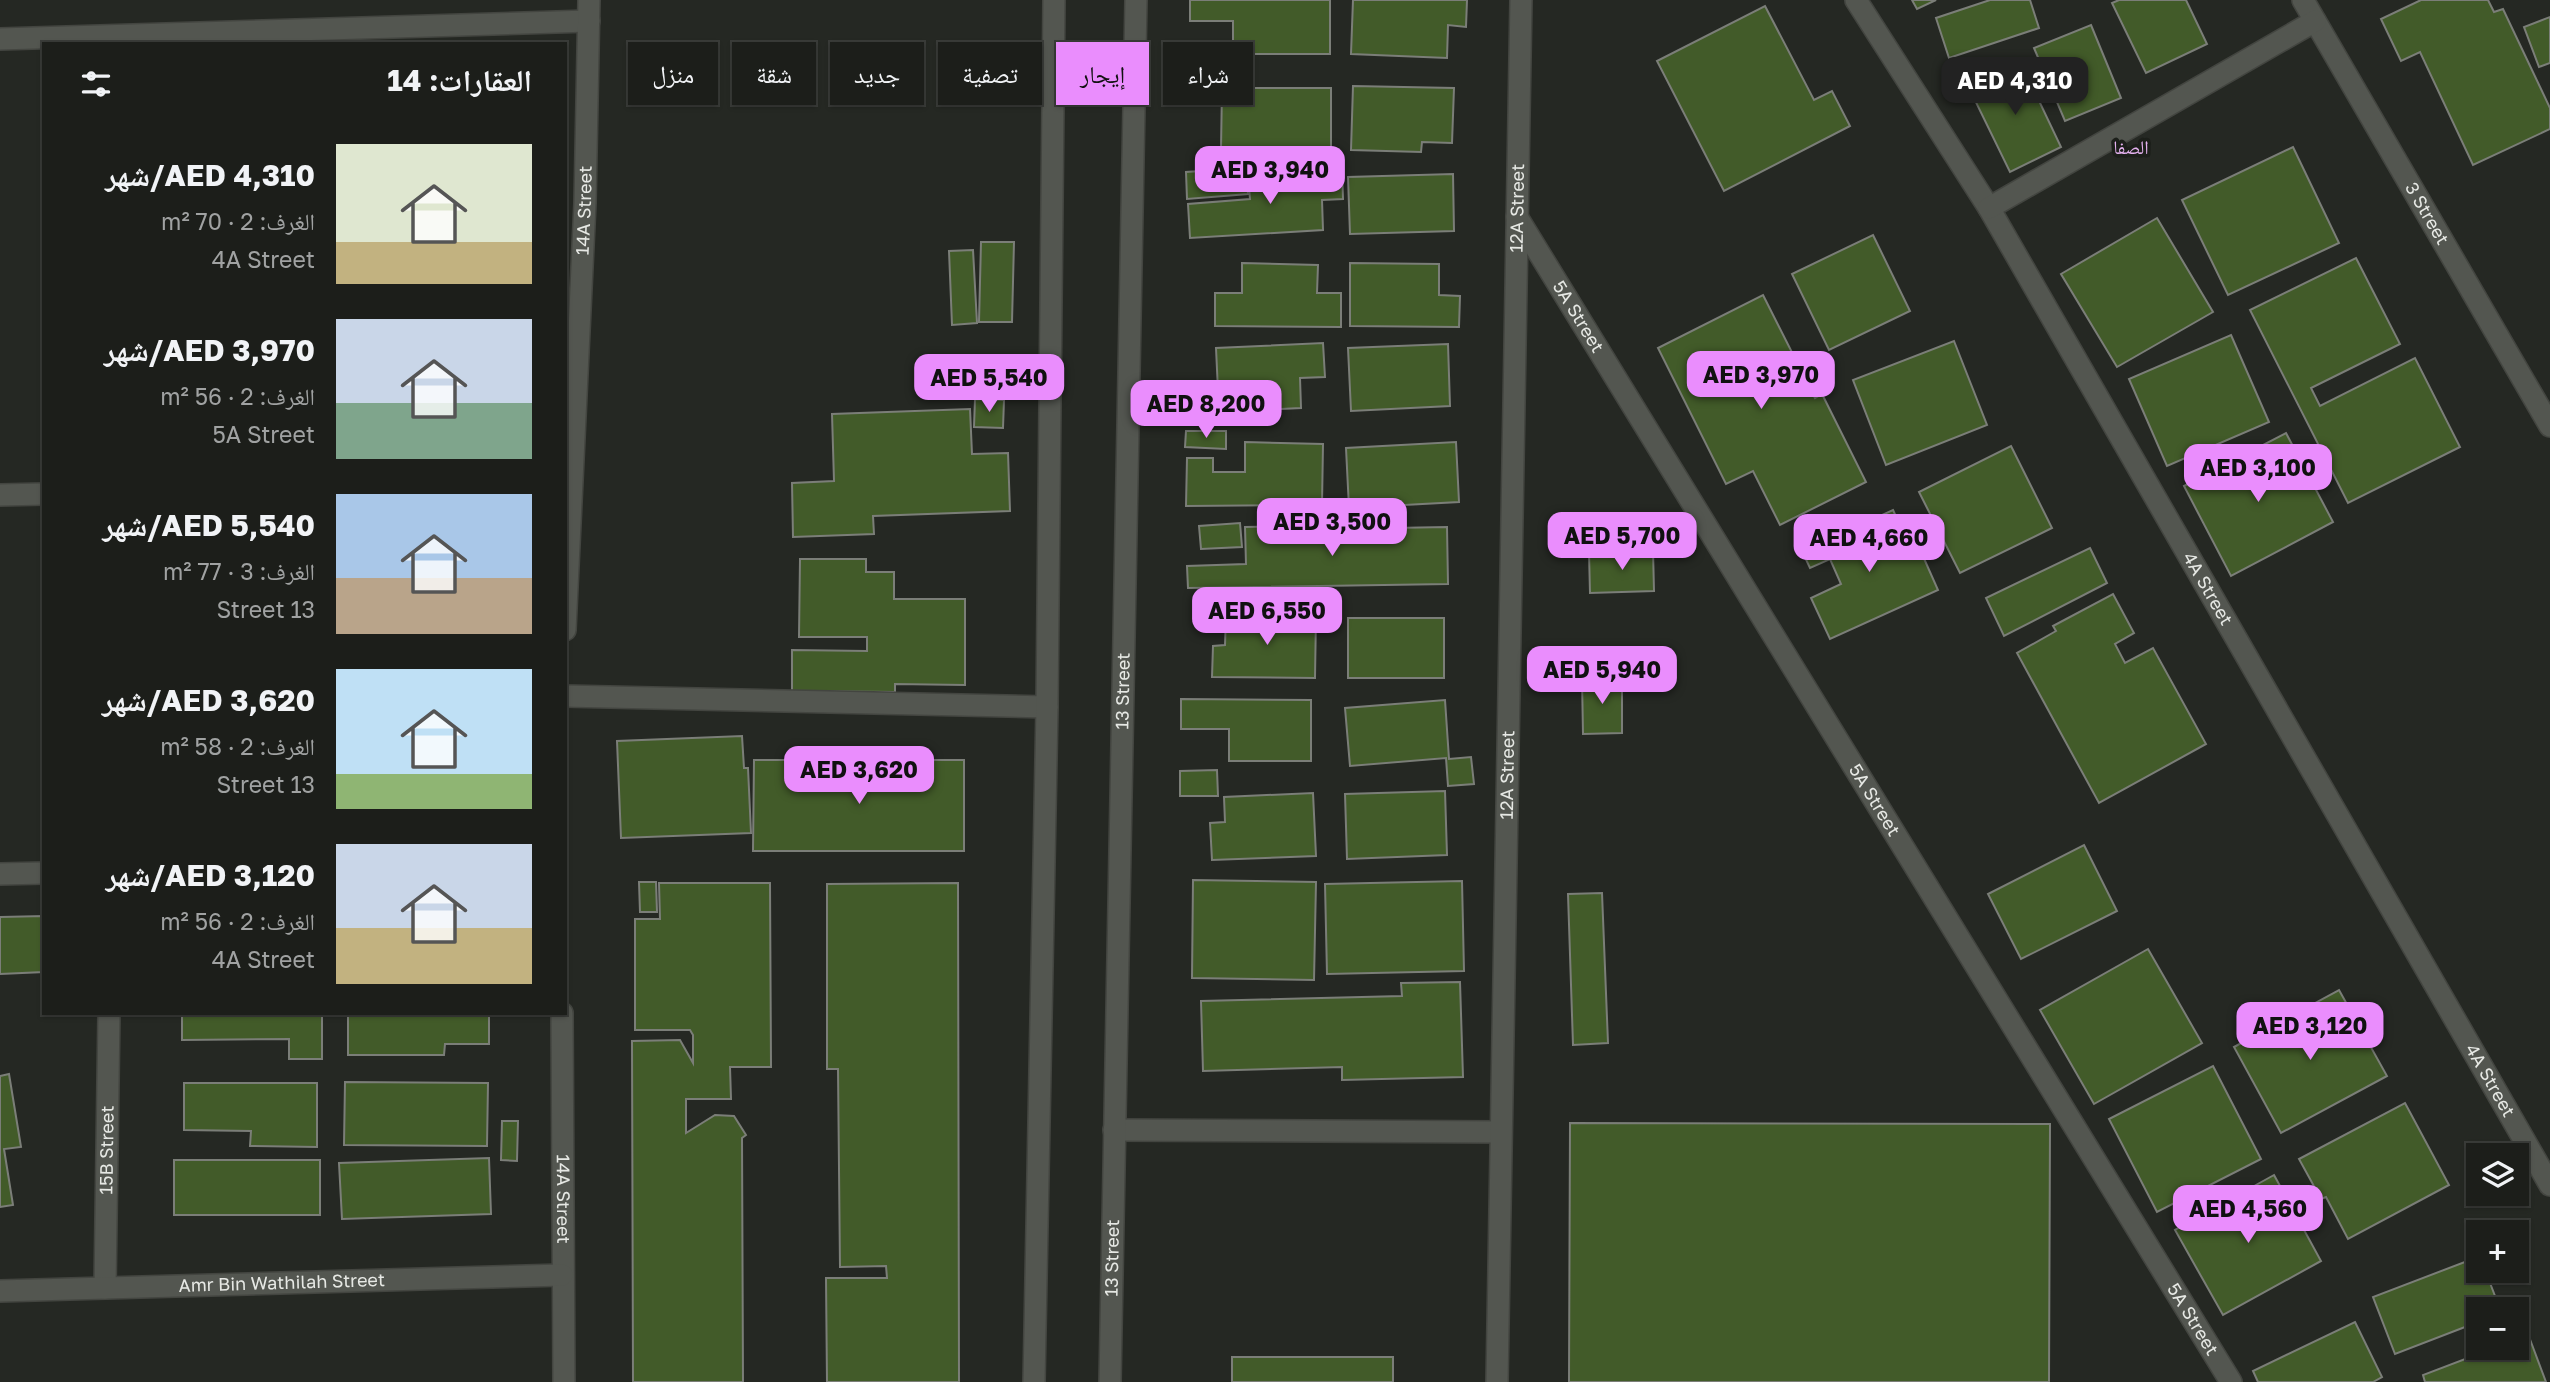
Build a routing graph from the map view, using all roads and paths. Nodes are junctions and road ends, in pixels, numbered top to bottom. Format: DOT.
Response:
graph roads {
  1 [pos="1054,0"];
  2 [pos="1136,0"];
  3 [pos="1521,0"];
  4 [pos="1856,0"];
  5 [pos="2303,0"];
  6 [pos="589,10"];
  7 [pos="2315,21"];
  8 [pos="0,39"];
  9 [pos="121,40"];
  10 [pos="1989,208"];
  11 [pos="1517,217"];
  12 [pos="2550,426"];
  13 [pos="42,494"];
  14 [pos="0,495"];
  15 [pos="567,587"];
  16 [pos="567,696"];
  17 [pos="1047,707"];
  18 [pos="42,873"];
  19 [pos="0,874"];
  20 [pos="109,1015"];
  21 [pos="562,1015"];
  22 [pos="1114,1130"];
  23 [pos="1502,1132"];
  24 [pos="2550,1185"];
  25 [pos="562,1275"];
  26 [pos="105,1288"];
  27 [pos="0,1291"];
  28 [pos="564,1382"];
  29 [pos="1034,1382"];
  30 [pos="1110,1382"];
  31 [pos="1497,1382"];
  32 [pos="2231,1382"];
  1 -- 17 [label="street"];
  2 -- 22 [label="street, 13 Street"];
  3 -- 11 [label="street, 12A Street"];
  4 -- 10 [label="street, 4A Street"];
  5 -- 7 [label="street, 3 Street"];
  6 -- 9 [label="street"];
  6 -- 15 [label="street, 14A Street"];
  7 -- 10 [label="street"];
  7 -- 12 [label="street, 3 Street"];
  8 -- 9 [label="street"];
  10 -- 24 [label="street, 4A Street"];
  11 -- 23 [label="street, 12A Street"];
  11 -- 32 [label="street, 5A Street"];
  13 -- 14 [label="street"];
  16 -- 17 [label="street"];
  17 -- 29 [label="street"];
  18 -- 19 [label="street"];
  20 -- 26 [label="street, 15B Street"];
  21 -- 25 [label="street, 14A Street"];
  22 -- 23 [label="street"];
  22 -- 30 [label="street, 13 Street"];
  23 -- 31 [label="street, 12A Street"];
  25 -- 26 [label="street, Amr Bin Wathilah Street"];
  25 -- 28 [label="street, 14A Street"];
  26 -- 27 [label="street, Amr Bin Wathilah Street"];
}
